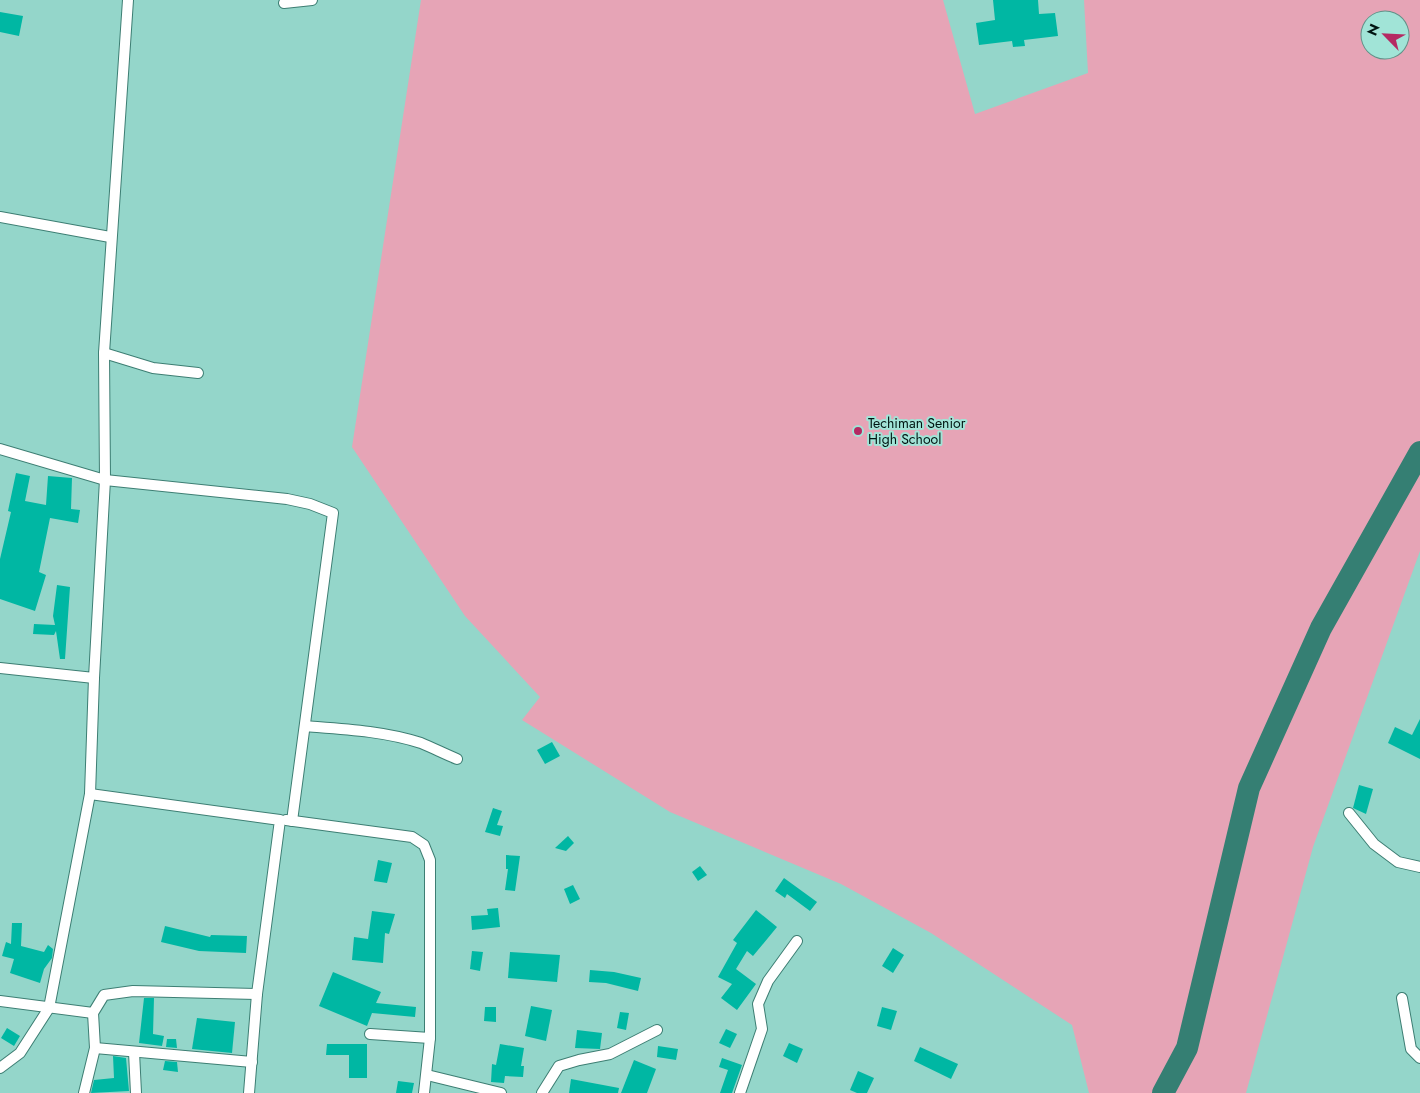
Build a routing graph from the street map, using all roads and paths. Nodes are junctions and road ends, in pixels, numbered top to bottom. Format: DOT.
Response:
graph roads {
  1 [pos="128,0"];
  2 [pos="312,0"];
  3 [pos="284,3"];
  4 [pos="0,217"];
  5 [pos="110,237"];
  6 [pos="104,353"];
  7 [pos="198,373"];
  8 [pos="0,449"];
  9 [pos="105,480"];
  10 [pos="0,668"];
  11 [pos="94,678"];
  12 [pos="304,726"];
  13 [pos="457,759"];
  14 [pos="90,794"];
  15 [pos="1349,813"];
  16 [pos="280,820"];
  17 [pos="292,821"];
  18 [pos="1420,867"];
  19 [pos="797,941"];
  20 [pos="257,994"];
  21 [pos="1402,998"];
  22 [pos="0,1001"];
  23 [pos="49,1008"];
  24 [pos="93,1013"];
  25 [pos="657,1030"];
  26 [pos="370,1034"];
  27 [pos="430,1038"];
  28 [pos="95,1048"];
  29 [pos="134,1052"];
  30 [pos="1420,1058"];
  31 [pos="252,1062"];
  32 [pos="0,1068"];
  33 [pos="427,1075"];
  34 [pos="84,1093"];
  35 [pos="136,1093"];
  36 [pos="248,1093"];
  37 [pos="424,1093"];
  38 [pos="501,1093"];
  39 [pos="542,1093"];
  40 [pos="740,1093"];
  1 -- 5 [label="street"];
  2 -- 3 [label="street"];
  4 -- 5 [label="street"];
  5 -- 6 [label="street"];
  6 -- 7 [label="street"];
  6 -- 9 [label="street"];
  8 -- 9 [label="street"];
  9 -- 11 [label="street"];
  9 -- 12 [label="street"];
  10 -- 11 [label="street"];
  11 -- 14 [label="street"];
  12 -- 13 [label="street"];
  12 -- 17 [label="street"];
  14 -- 16 [label="street"];
  14 -- 23 [label="street"];
  15 -- 18 [label="street"];
  16 -- 17 [label="street"];
  16 -- 20 [label="street"];
  17 -- 27 [label="street"];
  19 -- 40 [label="street"];
  20 -- 24 [label="street"];
  20 -- 31 [label="street"];
  21 -- 30 [label="street"];
  22 -- 23 [label="street"];
  23 -- 24 [label="street"];
  23 -- 32 [label="street"];
  24 -- 28 [label="street"];
  25 -- 39 [label="street"];
  26 -- 27 [label="street"];
  27 -- 33 [label="street"];
  28 -- 29 [label="street"];
  28 -- 34 [label="street"];
  29 -- 31 [label="street"];
  29 -- 35 [label="street"];
  31 -- 36 [label="street"];
  33 -- 37 [label="street"];
  33 -- 38 [label="street"];
}
